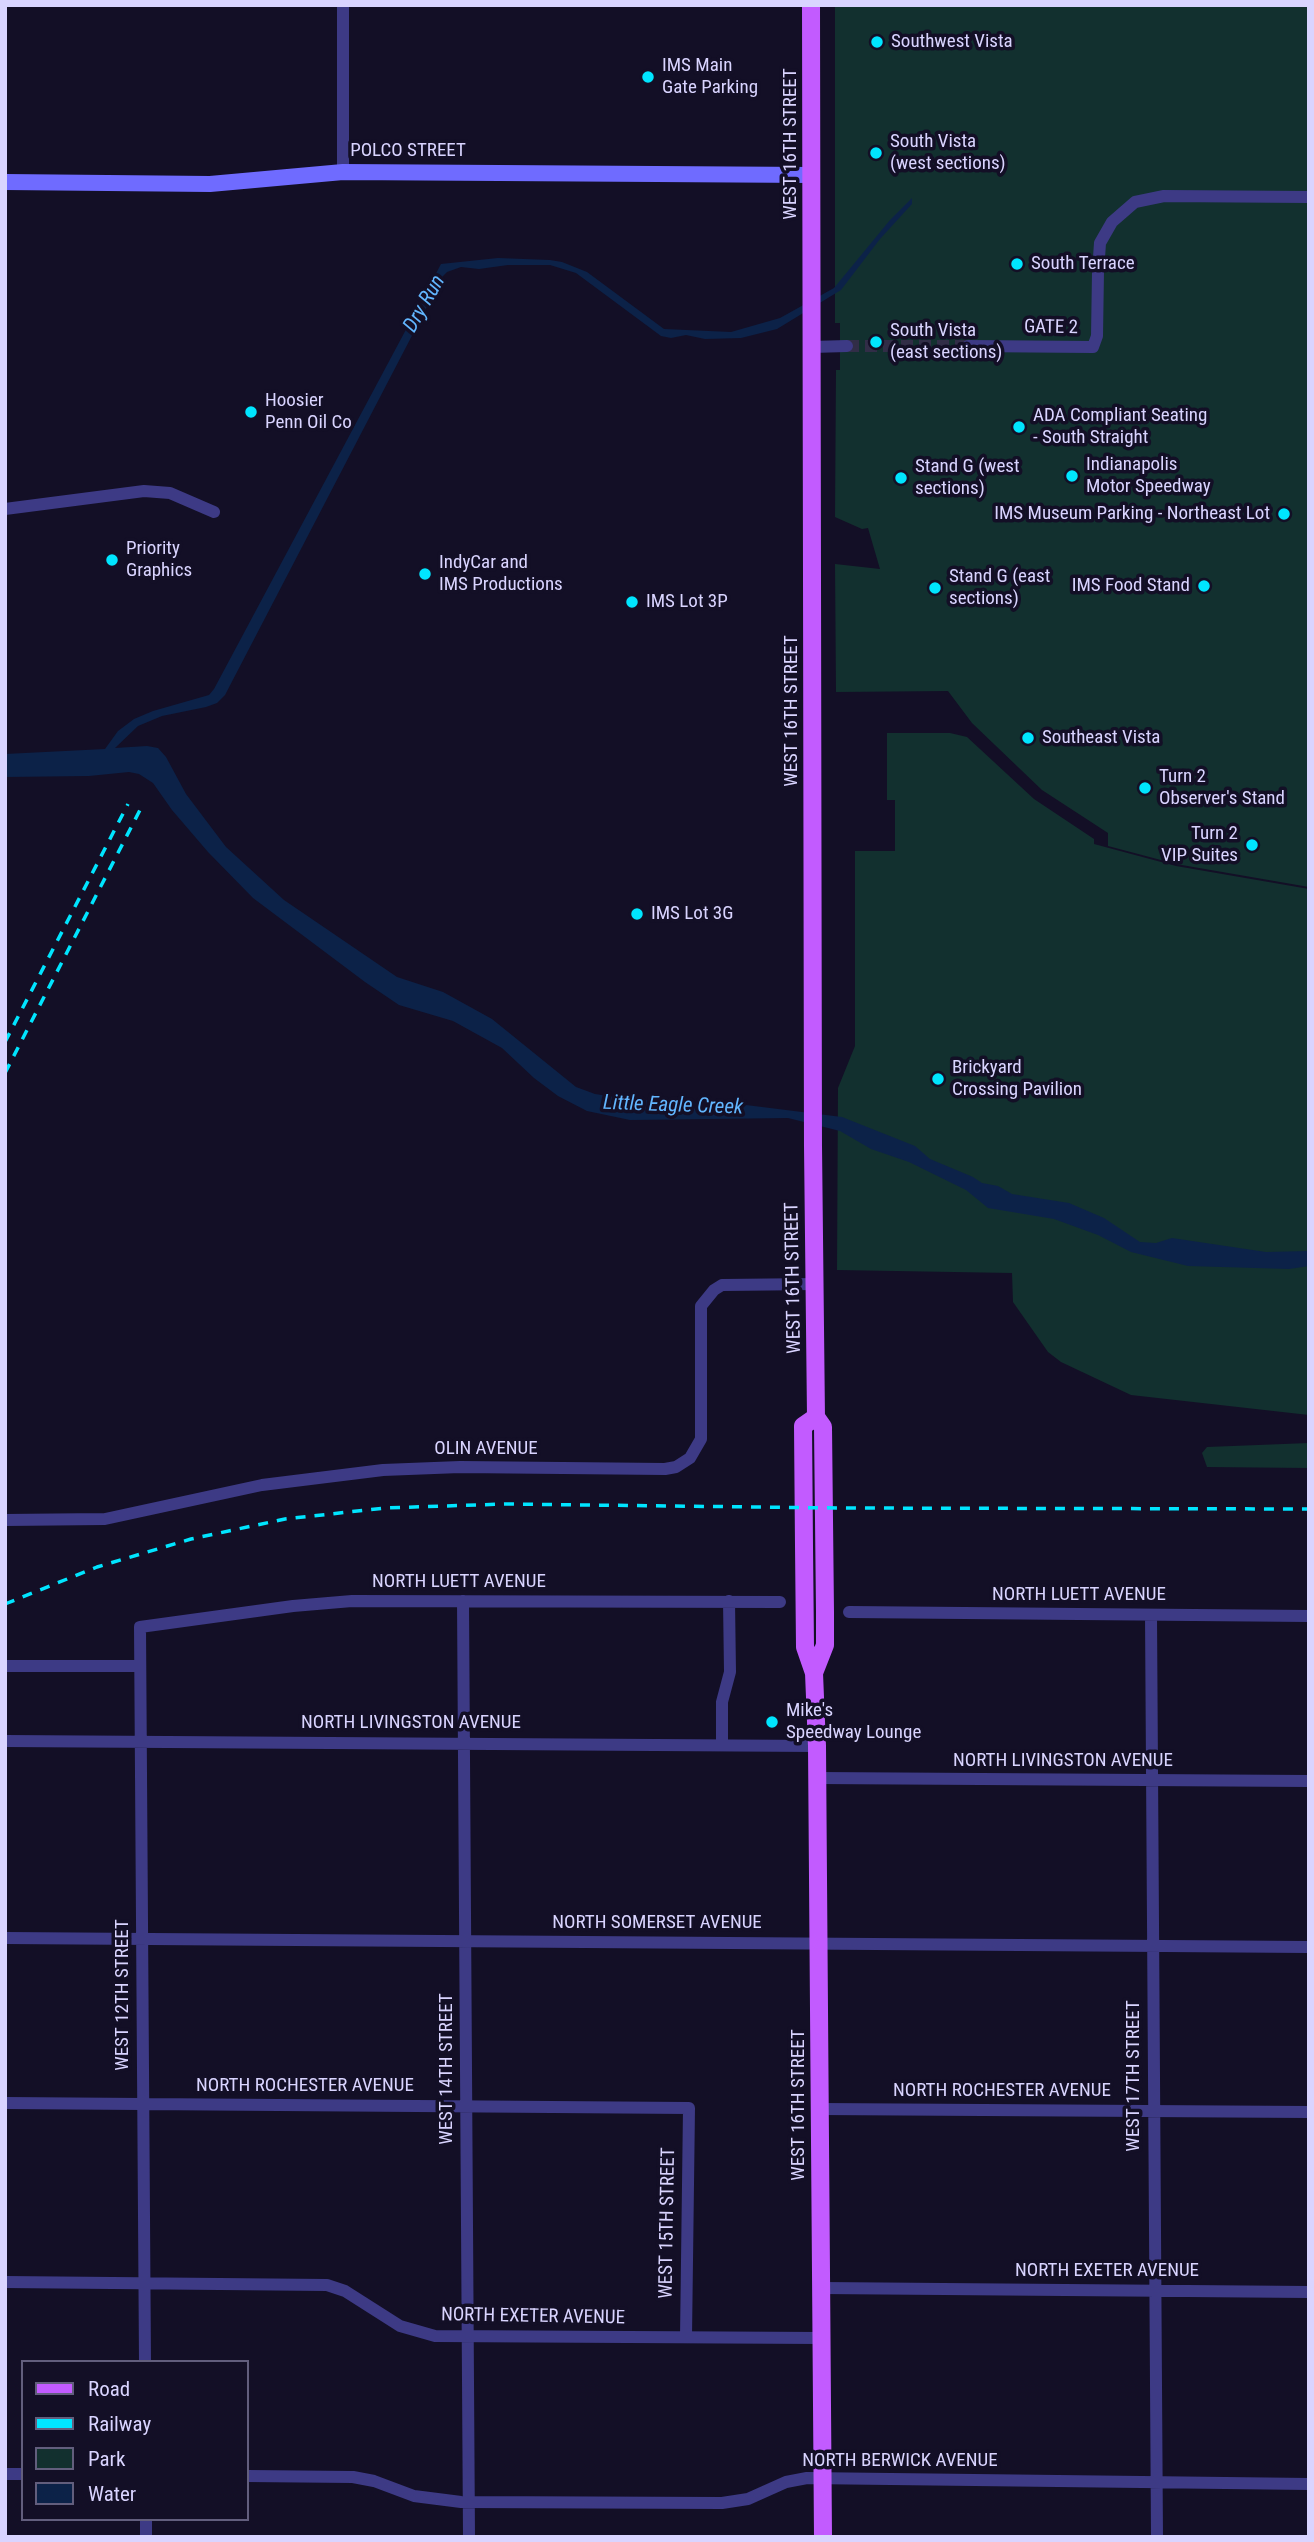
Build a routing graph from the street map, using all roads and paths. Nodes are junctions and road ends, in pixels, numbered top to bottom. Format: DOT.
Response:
graph roads {
  1 [pos="343,5"];
  2 [pos="811,5"];
  3 [pos="343,172"];
  4 [pos="812,175"];
  5 [pos="5,182"];
  6 [pos="1309,197"];
  7 [pos="847,346"];
  8 [pos="968,346"];
  9 [pos="812,347"];
  10 [pos="5,509"];
  11 [pos="214,512"];
  12 [pos="816,1284"];
  13 [pos="5,1520"];
  14 [pos="463,1601"];
  15 [pos="729,1601"];
  16 [pos="780,1602"];
  17 [pos="849,1612"];
  18 [pos="1151,1615"];
  19 [pos="1309,1616"];
  20 [pos="140,1627"];
  21 [pos="5,1666"];
  22 [pos="139,1666"];
  23 [pos="5,1741"];
  24 [pos="141,1741"];
  25 [pos="463,1743"];
  26 [pos="722,1744"];
  27 [pos="817,1746"];
  28 [pos="817,1778"];
  29 [pos="1152,1780"];
  30 [pos="1309,1781"];
  31 [pos="5,1938"];
  32 [pos="142,1939"];
  33 [pos="465,1941"];
  34 [pos="819,1943"];
  35 [pos="1153,1945"];
  36 [pos="1309,1947"];
  37 [pos="5,2103"];
  38 [pos="143,2104"];
  39 [pos="466,2106"];
  40 [pos="690,2108"];
  41 [pos="820,2109"];
  42 [pos="1154,2111"];
  43 [pos="1309,2112"];
  44 [pos="5,2282"];
  45 [pos="144,2283"];
  46 [pos="821,2288"];
  47 [pos="1155,2291"];
  48 [pos="1309,2291"];
  49 [pos="468,2336"];
  50 [pos="686,2337"];
  51 [pos="821,2338"];
  52 [pos="145,2360"];
  53 [pos="248,2476"];
  54 [pos="823,2480"];
  55 [pos="1157,2482"];
  56 [pos="1309,2483"];
  57 [pos="468,2501"];
  58 [pos="469,2537"];
  59 [pos="823,2537"];
  60 [pos="1157,2537"];
  1 -- 3 [label="street"];
  2 -- 4 [label="main road, WEST 16TH STREET"];
  3 -- 4 [label="street, POLCO STREET"];
  3 -- 5 [label="street, POLCO STREET"];
  4 -- 9 [label="main road, WEST 16TH STREET"];
  6 -- 8 [label="street, GATE 2"];
  7 -- 9 [label="street"];
  9 -- 12 [label="main road, WEST 16TH STREET"];
  10 -- 11 [label="street"];
  12 -- 13 [label="street, OLIN AVENUE"];
  12 -- 27 [label="main road, WEST 16TH STREET"];
  14 -- 15 [label="street, NORTH LUETT AVENUE"];
  14 -- 20 [label="street, NORTH LUETT AVENUE"];
  14 -- 25 [label="street, WEST 14TH STREET"];
  15 -- 16 [label="street, NORTH LUETT AVENUE"];
  15 -- 26 [label="street"];
  17 -- 18 [label="street, NORTH LUETT AVENUE"];
  18 -- 19 [label="street, NORTH LUETT AVENUE"];
  18 -- 29 [label="street, WEST 17TH STREET"];
  20 -- 22 [label="street, WEST 12TH STREET"];
  21 -- 22 [label="street"];
  22 -- 24 [label="street, WEST 12TH STREET"];
  23 -- 24 [label="street, NORTH LIVINGSTON AVENUE"];
  24 -- 25 [label="street, NORTH LIVINGSTON AVENUE"];
  24 -- 32 [label="street, WEST 12TH STREET"];
  25 -- 26 [label="street, NORTH LIVINGSTON AVENUE"];
  25 -- 33 [label="street, WEST 14TH STREET"];
  26 -- 27 [label="street, NORTH LIVINGSTON AVENUE"];
  27 -- 28 [label="main road, WEST 16TH STREET"];
  28 -- 29 [label="street, NORTH LIVINGSTON AVENUE"];
  28 -- 34 [label="main road, WEST 16TH STREET"];
  29 -- 30 [label="street, NORTH LIVINGSTON AVENUE"];
  29 -- 35 [label="street, WEST 17TH STREET"];
  31 -- 32 [label="street, NORTH SOMERSET AVENUE"];
  32 -- 33 [label="street, NORTH SOMERSET AVENUE"];
  32 -- 38 [label="street, WEST 12TH STREET"];
  33 -- 34 [label="street, NORTH SOMERSET AVENUE"];
  33 -- 39 [label="street, WEST 14TH STREET"];
  34 -- 35 [label="street, NORTH SOMERSET AVENUE"];
  34 -- 41 [label="main road, WEST 16TH STREET"];
  35 -- 36 [label="street, NORTH SOMERSET AVENUE"];
  35 -- 42 [label="street, WEST 17TH STREET"];
  37 -- 38 [label="street, NORTH ROCHESTER AVENUE"];
  38 -- 39 [label="street, NORTH ROCHESTER AVENUE"];
  38 -- 45 [label="street, WEST 12TH STREET"];
  39 -- 40 [label="street, NORTH ROCHESTER AVENUE"];
  39 -- 49 [label="street, WEST 14TH STREET"];
  40 -- 50 [label="street, WEST 15TH STREET"];
  41 -- 42 [label="street, NORTH ROCHESTER AVENUE"];
  41 -- 46 [label="main road, WEST 16TH STREET"];
  42 -- 43 [label="street, NORTH ROCHESTER AVENUE"];
  42 -- 47 [label="street, WEST 17TH STREET"];
  44 -- 45 [label="street, NORTH EXETER AVENUE"];
  45 -- 49 [label="street, NORTH EXETER AVENUE"];
  45 -- 52 [label="street, WEST 12TH STREET"];
  46 -- 47 [label="street, NORTH EXETER AVENUE"];
  46 -- 51 [label="main road, WEST 16TH STREET"];
  47 -- 48 [label="street, NORTH EXETER AVENUE"];
  47 -- 55 [label="street, WEST 17TH STREET"];
  49 -- 50 [label="street, NORTH EXETER AVENUE"];
  49 -- 57 [label="street, WEST 14TH STREET"];
  50 -- 51 [label="street, NORTH EXETER AVENUE"];
  51 -- 54 [label="main road, WEST 16TH STREET"];
  53 -- 57 [label="street, NORTH BERWICK AVENUE"];
  54 -- 55 [label="street, NORTH BERWICK AVENUE"];
  54 -- 57 [label="street, NORTH BERWICK AVENUE"];
  54 -- 59 [label="main road, WEST 16TH STREET"];
  55 -- 56 [label="street, NORTH BERWICK AVENUE"];
  55 -- 60 [label="street, WEST 17TH STREET"];
  57 -- 58 [label="street, WEST 14TH STREET"];
}
